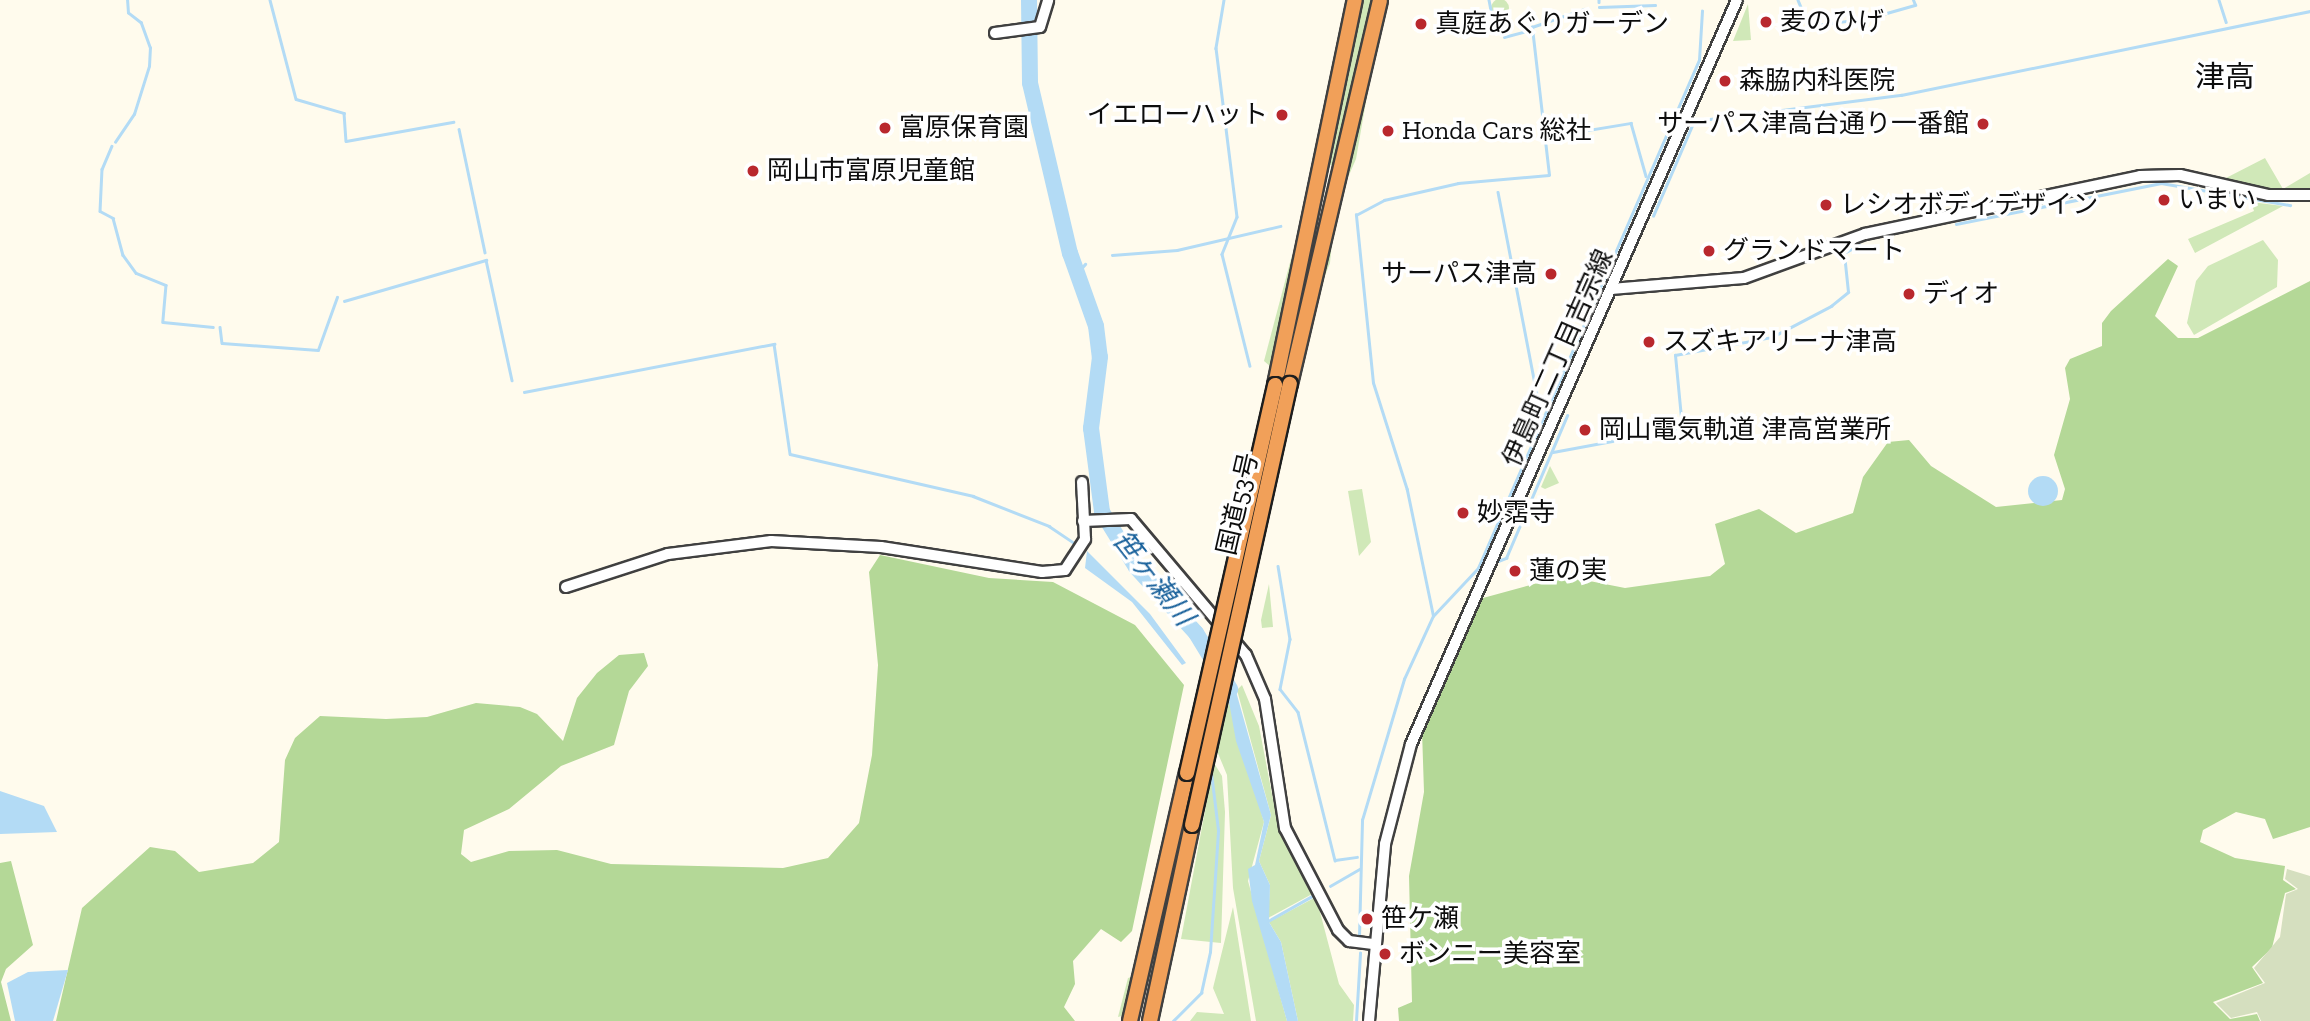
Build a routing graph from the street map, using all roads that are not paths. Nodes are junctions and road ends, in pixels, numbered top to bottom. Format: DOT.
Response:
graph roads {
  1 [pos="1048,0"];
  2 [pos="1355,0"];
  3 [pos="1380,0"];
  4 [pos="1737,0"];
  5 [pos="995,33"];
  6 [pos="2310,195"];
  7 [pos="1611,289"];
  8 [pos="1282,385"];
  9 [pos="1082,482"];
  10 [pos="1086,521"];
  11 [pos="566,587"];
  12 [pos="1374,944"];
  13 [pos="1130,1021"];
  14 [pos="1150,1021"];
  15 [pos="1369,1021"];
  1 -- 5 [label="street"];
  2 -- 8 [label="highway, 国道53号"];
  3 -- 8 [label="highway, 国道53号"];
  4 -- 7 [label="street, 伊島町二丁目吉宗線"];
  6 -- 7 [label="street"];
  7 -- 12 [label="street, 伊島町二丁目吉宗線"];
  8 -- 13 [label="highway, 国道53号, bridge"];
  8 -- 14 [label="highway, 国道53号, bridge"];
  9 -- 10 [label="street"];
  10 -- 11 [label="street"];
  10 -- 12 [label="street"];
  12 -- 15 [label="street, 伊島町二丁目吉宗線"];
}
